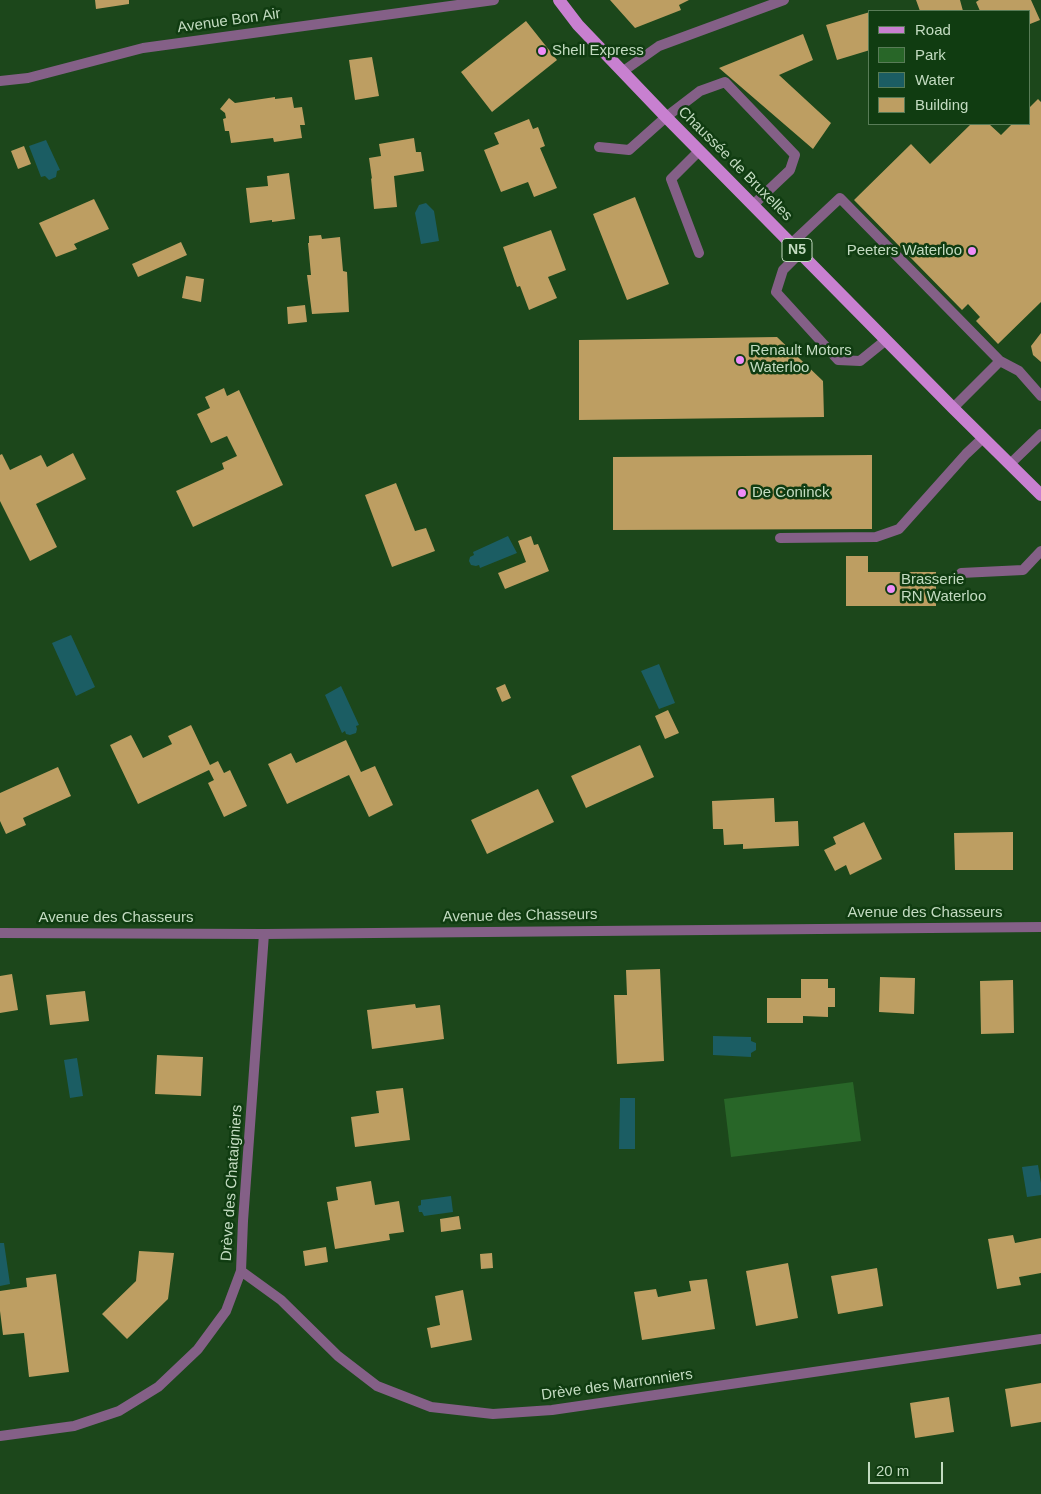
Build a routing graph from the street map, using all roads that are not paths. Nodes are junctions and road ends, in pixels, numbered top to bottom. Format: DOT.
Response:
graph roads {
  1 [pos="494,0"];
  2 [pos="559,0"];
  3 [pos="784,0"];
  4 [pos="622,72"];
  5 [pos="0,81"];
  6 [pos="666,117"];
  7 [pos="599,147"];
  8 [pos="699,151"];
  9 [pos="753,205"];
  10 [pos="791,244"];
  11 [pos="699,253"];
  12 [pos="800,253"];
  13 [pos="886,340"];
  14 [pos="1000,361"];
  15 [pos="1041,396"];
  16 [pos="953,408"];
  17 [pos="1041,434"];
  18 [pos="983,438"];
  19 [pos="1010,464"];
  20 [pos="1041,495"];
  21 [pos="780,538"];
  22 [pos="1041,551"];
  23 [pos="961,573"];
  24 [pos="1041,927"];
  25 [pos="0,933"];
  26 [pos="264,934"];
  27 [pos="241,1271"];
  28 [pos="1041,1338"];
  29 [pos="0,1436"];
  1 -- 5 [label="street, Avenue Bon Air"];
  2 -- 4 [label="main road, Chaussée de Bruxelles / N5"];
  3 -- 4 [label="street"];
  4 -- 6 [label="main road, Chaussée de Bruxelles / N5"];
  6 -- 7 [label="street"];
  6 -- 8 [label="main road, Chaussée de Bruxelles / N5"];
  6 -- 9 [label="street"];
  8 -- 9 [label="main road, Chaussée de Bruxelles / N5"];
  8 -- 11 [label="street"];
  9 -- 10 [label="main road, Chaussée de Bruxelles / N5"];
  10 -- 12 [label="main road, Chaussée de Bruxelles / N5"];
  10 -- 14 [label="street"];
  12 -- 13 [label="main road, Chaussée de Bruxelles / N5"];
  12 -- 13 [label="street"];
  13 -- 16 [label="main road, Chaussée de Bruxelles / N5"];
  14 -- 15 [label="street"];
  14 -- 16 [label="street"];
  16 -- 18 [label="main road, Chaussée de Bruxelles / N5"];
  17 -- 19 [label="street"];
  18 -- 19 [label="main road, Chaussée de Bruxelles / N5"];
  18 -- 21 [label="street"];
  19 -- 20 [label="main road, Chaussée de Bruxelles / N5"];
  22 -- 23 [label="street"];
  24 -- 26 [label="street, Avenue des Chasseurs"];
  25 -- 26 [label="street, Avenue des Chasseurs"];
  26 -- 27 [label="street, Drève des Chataigniers"];
  27 -- 28 [label="street, Drève des Marronniers"];
  27 -- 29 [label="street, Drève des Chataigniers"];
}
